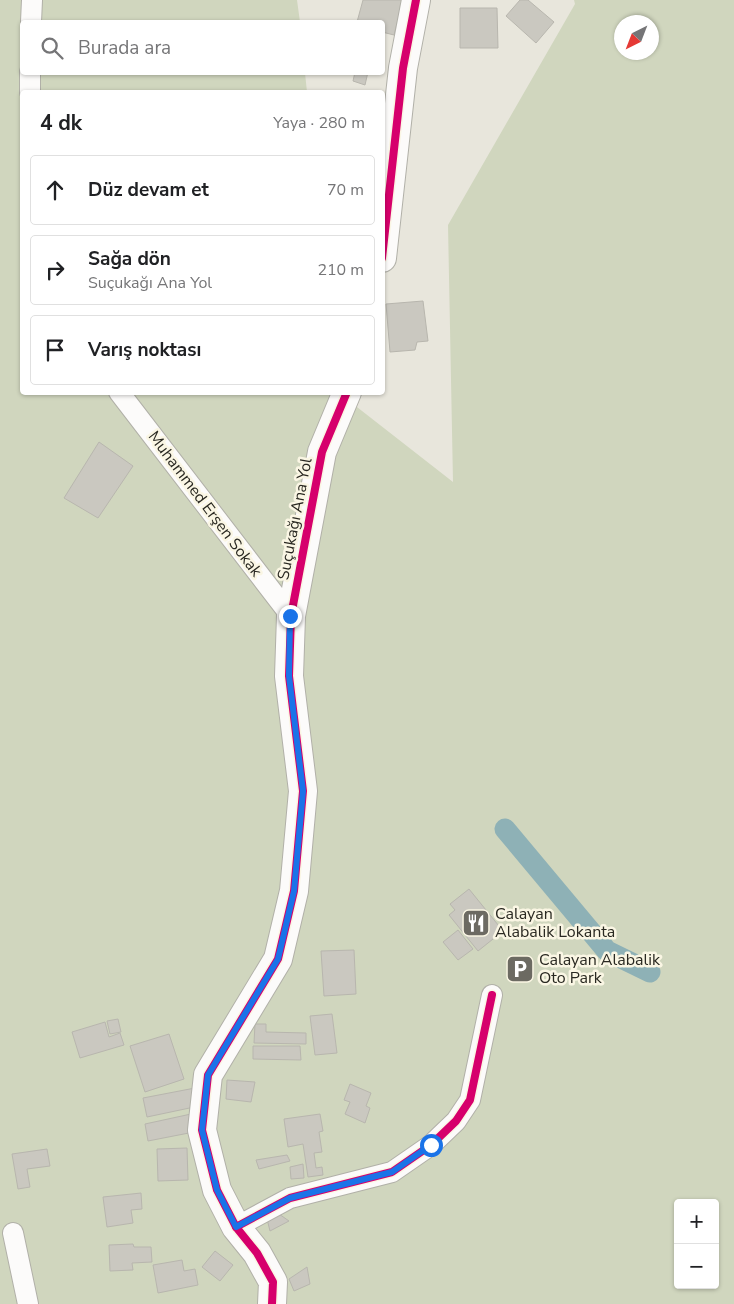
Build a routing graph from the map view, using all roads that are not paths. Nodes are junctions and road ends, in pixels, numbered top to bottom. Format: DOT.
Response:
graph roads {
  1 [pos="32,0"];
  2 [pos="416,0"];
  3 [pos="32,20"];
  4 [pos="30,75"];
  5 [pos="30,90"];
  6 [pos="385,231"];
  7 [pos="121,395"];
  8 [pos="346,395"];
  9 [pos="290,616"];
  10 [pos="492,995"];
  11 [pos="236,1227"];
  12 [pos="13,1234"];
  13 [pos="28,1304"];
  14 [pos="272,1304"];
  1 -- 3 [label="street"];
  2 -- 6 [label="street"];
  4 -- 5 [label="street"];
  7 -- 9 [label="street, Muhammed Erşen Sokak"];
  8 -- 9 [label="street, Suçukağı Ana Yol"];
  9 -- 11 [label="street, Suçukağı Ana Yol"];
  10 -- 11 [label="street"];
  11 -- 14 [label="street, Suçukağı Ana Yol"];
  12 -- 13 [label="street"];
}
